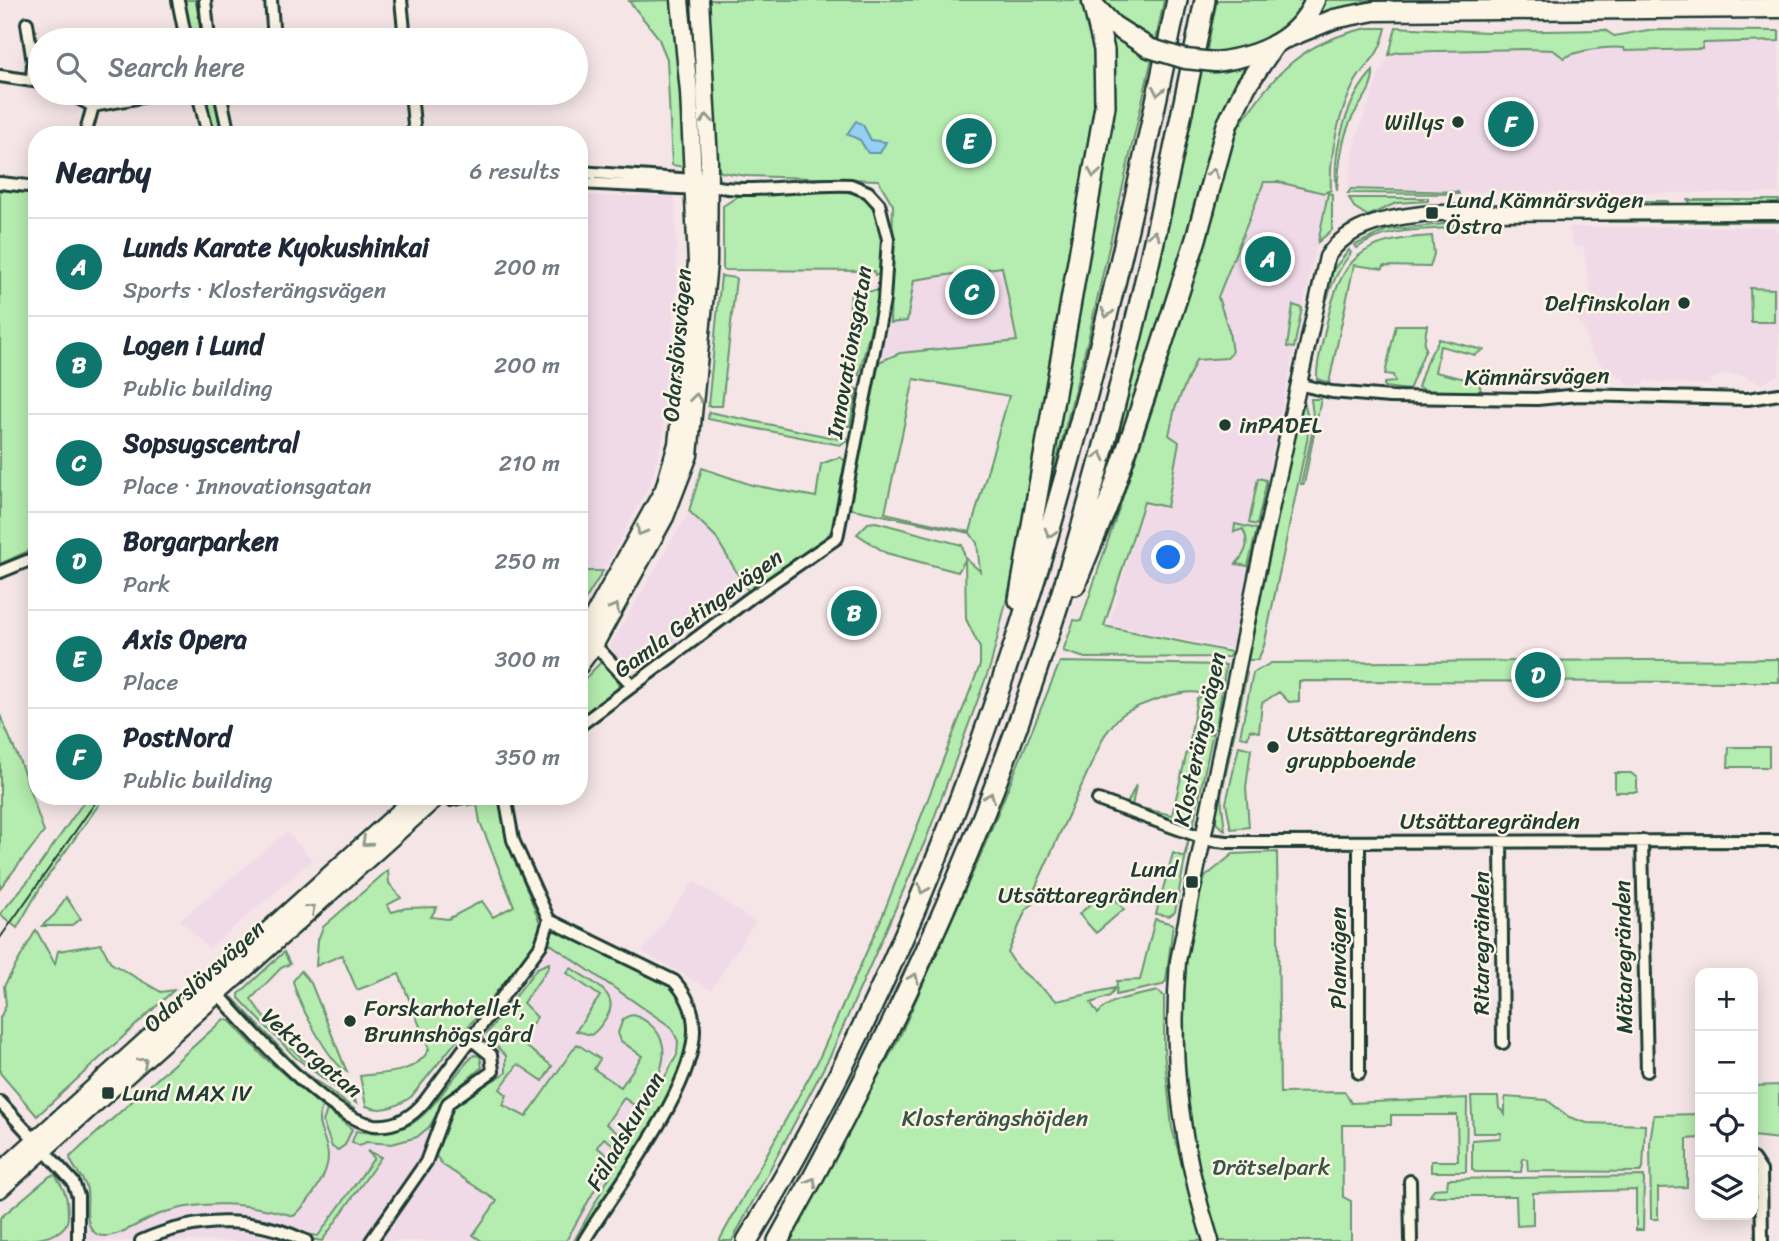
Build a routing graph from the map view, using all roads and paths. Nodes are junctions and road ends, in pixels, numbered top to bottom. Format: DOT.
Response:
graph roads {
  1 [pos="178,0"];
  2 [pos="205,0"];
  3 [pos="271,0"];
  4 [pos="401,0"];
  5 [pos="680,0"];
  6 [pos="700,0"];
  7 [pos="1177,0"];
  8 [pos="1205,0"];
  9 [pos="1315,0"];
  10 [pos="1092,2"];
  11 [pos="1779,8"];
  12 [pos="27,23"];
  13 [pos="184,28"];
  14 [pos="208,28"];
  15 [pos="273,28"];
  16 [pos="404,28"];
  17 [pos="28,30"];
  18 [pos="1280,42"];
  19 [pos="0,76"];
  20 [pos="28,80"];
  21 [pos="99,105"];
  22 [pos="201,105"];
  23 [pos="223,105"];
  24 [pos="412,105"];
  25 [pos="93,106"];
  26 [pos="87,126"];
  27 [pos="206,126"];
  28 [pos="227,126"];
  29 [pos="414,126"];
  30 [pos="588,173"];
  31 [pos="0,183"];
  32 [pos="588,183"];
  33 [pos="28,186"];
  34 [pos="699,186"];
  35 [pos="1779,212"];
  36 [pos="1297,384"];
  37 [pos="1779,394"];
  38 [pos="839,534"];
  39 [pos="28,561"];
  40 [pos="0,572"];
  41 [pos="588,638"];
  42 [pos="588,643"];
  43 [pos="1039,662"];
  44 [pos="633,686"];
  45 [pos="1002,687"];
  46 [pos="588,719"];
  47 [pos="1098,800"];
  48 [pos="407,805"];
  49 [pos="435,805"];
  50 [pos="507,805"];
  51 [pos="1202,837"];
  52 [pos="1642,841"];
  53 [pos="1779,841"];
  54 [pos="1501,842"];
  55 [pos="1359,843"];
  56 [pos="549,920"];
  57 [pos="213,988"];
  58 [pos="471,1039"];
  59 [pos="1503,1043"];
  60 [pos="1647,1071"];
  61 [pos="1359,1073"];
  62 [pos="0,1102"];
  63 [pos="40,1145"];
  64 [pos="1758,1166"];
  65 [pos="0,1172"];
  66 [pos="1410,1181"];
  67 [pos="0,1189"];
  68 [pos="81,1238"];
  69 [pos="141,1241"];
  70 [pos="306,1241"];
  71 [pos="371,1241"];
  72 [pos="584,1241"];
  73 [pos="747,1241"];
  74 [pos="778,1241"];
  75 [pos="1210,1241"];
  76 [pos="1410,1241"];
  77 [pos="1762,1241"];
  1 -- 13 [label="street"];
  2 -- 14 [label="street"];
  3 -- 15 [label="street"];
  4 -- 16 [label="street"];
  5 -- 34 [label="main road, Odarslövsvägen"];
  34 -- 6 [label="main road, Odarslövsvägen, one-way"];
  7 -- 45 [label="highway, one-way"];
  43 -- 8 [label="highway, one-way"];
  9 -- 18 [label="main road"];
  10 -- 18 [label="main road, bridge"];
  10 -- 45 [label="highway, one-way"];
  11 -- 18 [label="main road"];
  12 -- 17 [label="street"];
  43 -- 18 [label="highway, one-way"];
  19 -- 20 [label="street"];
  21 -- 25 [label="street"];
  22 -- 27 [label="street"];
  23 -- 28 [label="street"];
  24 -- 29 [label="street"];
  25 -- 26 [label="street"];
  30 -- 34 [label="street"];
  31 -- 33 [label="street"];
  32 -- 34 [label="street"];
  34 -- 38 [label="street, Innovationsgatan"];
  34 -- 41 [label="main road, Odarslövsvägen"];
  35 -- 36 [label="street, Klosterängsvägen"];
  36 -- 37 [label="street, Kämnärsvägen"];
  36 -- 51 [label="street, Klosterängsvägen"];
  38 -- 44 [label="street, Gamla Getingevägen"];
  39 -- 40 [label="street"];
  42 -- 44 [label="street"];
  74 -- 43 [label="highway, one-way"];
  44 -- 46 [label="street, Gamla Getingevägen"];
  45 -- 73 [label="highway, one-way"];
  47 -- 51 [label="street, Utsättaregränden"];
  48 -- 57 [label="main road, Odarslövsvägen, one-way"];
  57 -- 49 [label="main road, Odarslövsvägen, one-way"];
  50 -- 56 [label="street"];
  51 -- 55 [label="street, Utsättaregränden"];
  51 -- 75 [label="street, Klosterängsvägen"];
  52 -- 53 [label="street, Utsättaregränden"];
  52 -- 54 [label="street, Utsättaregränden"];
  52 -- 60 [label="street, Mätaregränden"];
  54 -- 55 [label="street, Utsättaregränden"];
  54 -- 59 [label="street, Ritaregränden"];
  55 -- 61 [label="street, Planvägen"];
  56 -- 58 [label="street, Vektorgatan"];
  56 -- 72 [label="street, Fäladskurvan"];
  57 -- 58 [label="street, Vektorgatan"];
  57 -- 63 [label="main road, Odarslövsvägen"];
  58 -- 71 [label="street"];
  62 -- 63 [label="street"];
  63 -- 65 [label="main road, Odarslövsvägen"];
  63 -- 67 [label="main road, Odarslövsvägen"];
  63 -- 68 [label="street"];
  64 -- 77 [label="street"];
  66 -- 76 [label="street"];
  69 -- 70 [label="street"];
}
